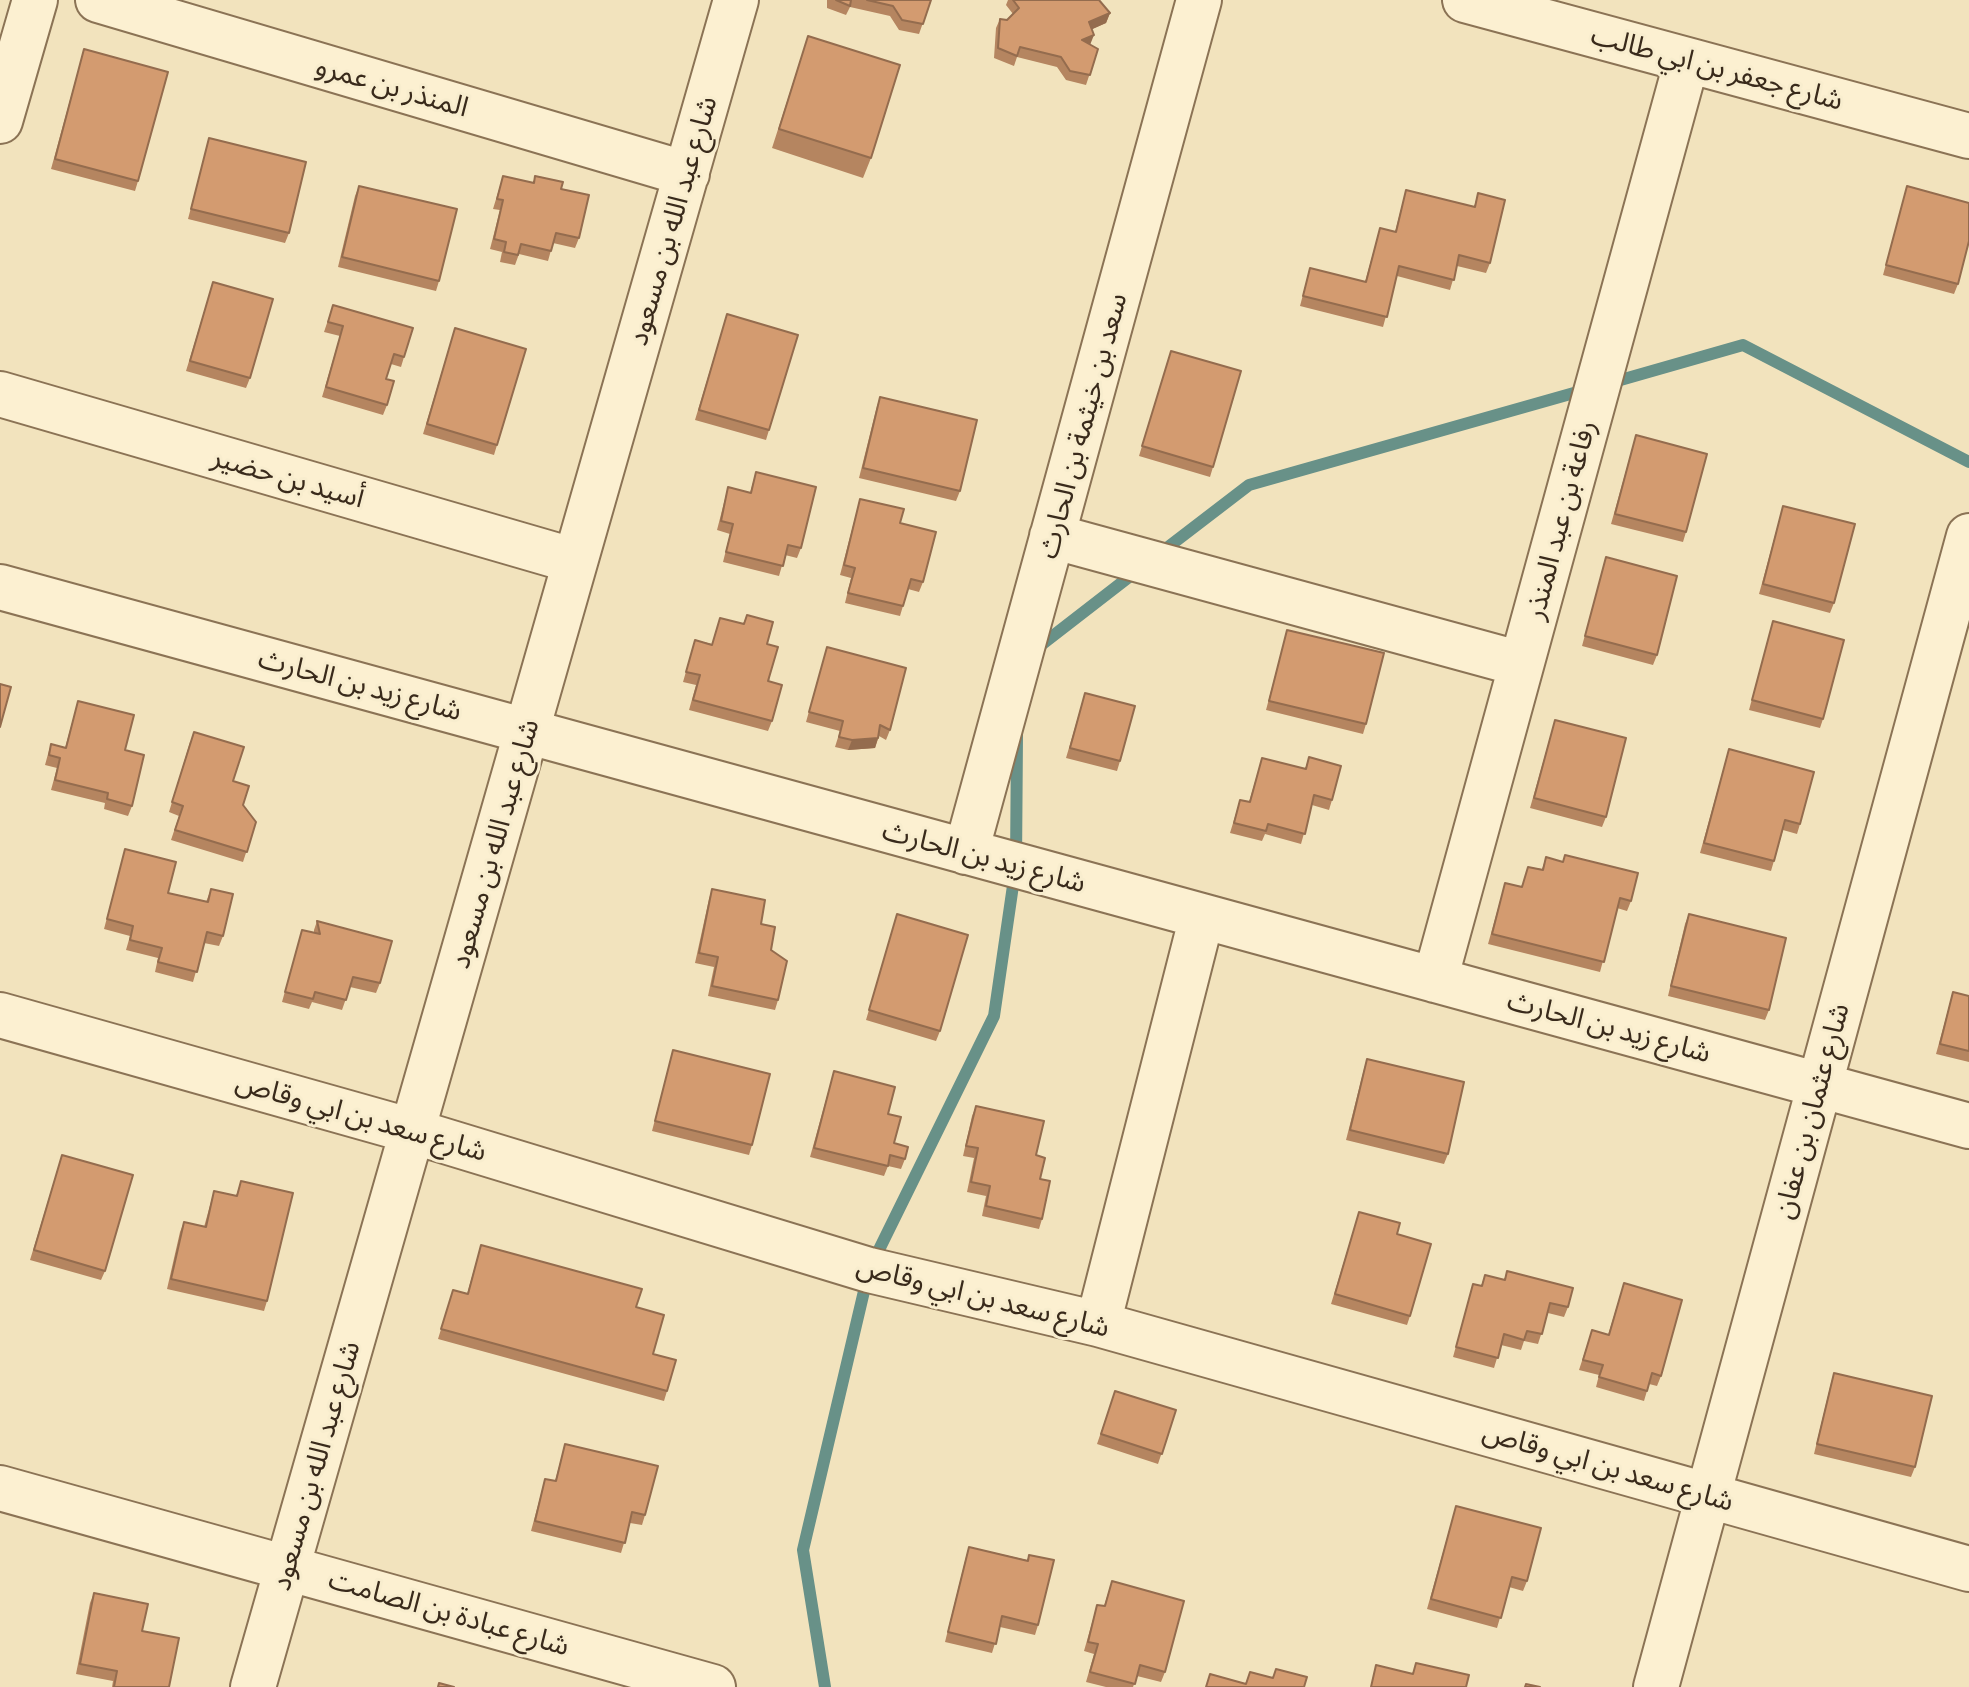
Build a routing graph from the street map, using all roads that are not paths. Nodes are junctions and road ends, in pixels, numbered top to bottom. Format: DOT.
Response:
graph roads {
  1 [pos="98,0"];
  2 [pos="736,0"];
  3 [pos="1199,0"];
  4 [pos="1465,0"];
  5 [pos="19,25"];
  6 [pos="1687,60"];
  7 [pos="0,121"];
  8 [pos="1969,136"];
  9 [pos="687,174"];
  10 [pos="0,394"];
  11 [pos="1052,536"];
  12 [pos="1969,536"];
  13 [pos="575,561"];
  14 [pos="0,587"];
  15 [pos="1521,664"];
  16 [pos="527,731"];
  17 [pos="966,852"];
  18 [pos="1202,916"];
  19 [pos="1435,980"];
  20 [pos="0,1015"];
  21 [pos="1819,1085"];
  22 [pos="1969,1126"];
  23 [pos="412,1131"];
  24 [pos="1098,1324"];
  25 [pos="0,1488"];
  26 [pos="1708,1495"];
  27 [pos="287,1568"];
  28 [pos="1969,1569"];
  29 [pos="650,1679"];
  30 [pos="253,1687"];
  31 [pos="713,1687"];
  32 [pos="1656,1687"];
  1 -- 9 [label="street, المنذر بن عمرو"];
  2 -- 9 [label="street, شارع عبد الله بن مسعود"];
  3 -- 11 [label="street, سعد بن خيثمة بن الحارث"];
  4 -- 6 [label="street, شارع جعفر بن ابي طالب"];
  5 -- 7 [label="street"];
  6 -- 8 [label="street, شارع جعفر بن ابي طالب"];
  6 -- 15 [label="street, رفاعة بن عبد المنذر"];
  9 -- 13 [label="street, شارع عبد الله بن مسعود"];
  10 -- 13 [label="street, أسيد بن حضير"];
  11 -- 15 [label="street"];
  11 -- 17 [label="street, سعد بن خيثمة بن الحارث"];
  12 -- 21 [label="street, شارع عثمان بن عفان"];
  13 -- 16 [label="street, شارع عبد الله بن مسعود"];
  14 -- 16 [label="street, شارع زيد بن الحارث"];
  15 -- 19 [label="street, رفاعة بن عبد المنذر"];
  16 -- 17 [label="street, شارع زيد بن الحارث"];
  16 -- 23 [label="street, شارع عبد الله بن مسعود"];
  17 -- 18 [label="street, شارع زيد بن الحارث"];
  18 -- 19 [label="street, شارع زيد بن الحارث"];
  18 -- 24 [label="street"];
  19 -- 21 [label="street, شارع زيد بن الحارث"];
  20 -- 23 [label="street, شارع سعد بن ابي وقاص"];
  21 -- 22 [label="street, شارع زيد بن الحارث"];
  21 -- 26 [label="street, شارع عثمان بن عفان"];
  23 -- 24 [label="street, شارع سعد بن ابي وقاص"];
  23 -- 27 [label="street, شارع عبد الله بن مسعود"];
  24 -- 26 [label="street, شارع سعد بن ابي وقاص"];
  25 -- 27 [label="street, شارع عبادة بن الصامت"];
  26 -- 28 [label="street, شارع سعد بن ابي وقاص"];
  26 -- 32 [label="street, شارع عثمان بن عفان"];
  27 -- 29 [label="street, شارع عبادة بن الصامت"];
  27 -- 30 [label="street, شارع عبد الله بن مسعود"];
  29 -- 31 [label="street, شارع عبادة بن الصامت"];
}
